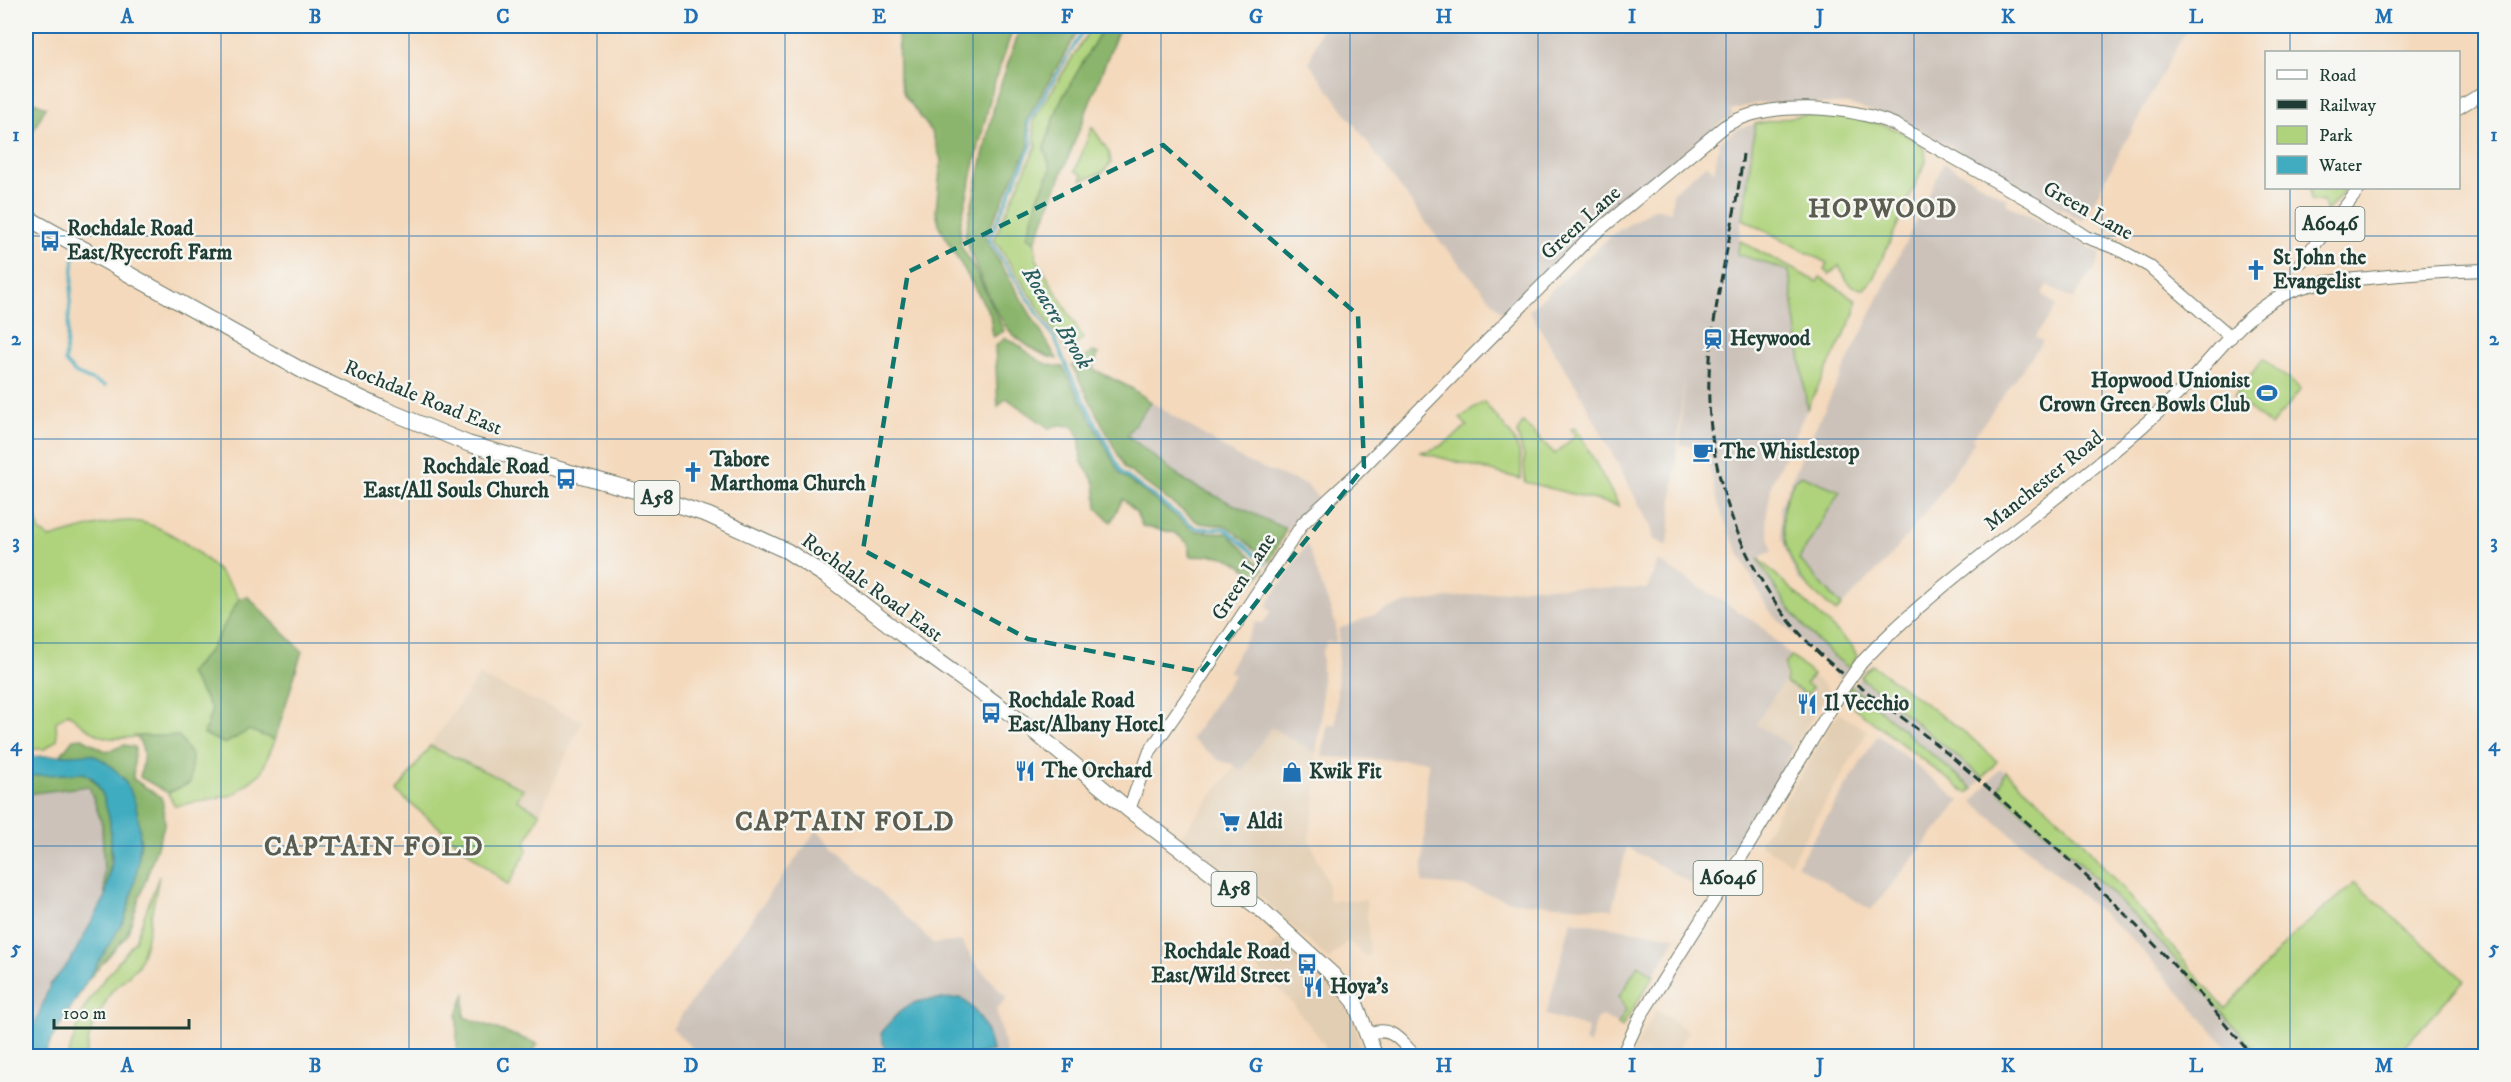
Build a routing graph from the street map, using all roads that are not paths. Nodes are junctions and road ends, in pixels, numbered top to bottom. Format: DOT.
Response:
graph roads {
  1 [pos="2486,91"];
  2 [pos="2460,107"];
  3 [pos="2359,189"];
  4 [pos="26,217"];
  5 [pos="2301,262"];
  6 [pos="2486,270"];
  7 [pos="2231,337"];
  8 [pos="1129,810"];
  9 [pos="1368,1034"];
  10 [pos="1374,1056"];
  11 [pos="1414,1056"];
  12 [pos="1622,1056"];
  1 -- 2 [label="street"];
  3 -- 5 [label="street, A6046"];
  4 -- 8 [label="highway, Rochdale Road East / A58"];
  6 -- 7 [label="street, Manchester Road / A6046"];
  7 -- 8 [label="street, Green Lane"];
  7 -- 12 [label="street, Manchester Road / A6046, bridge"];
  8 -- 9 [label="highway, Rochdale Road East / A58"];
  9 -- 10 [label="highway, A58"];
  9 -- 11 [label="street"];
}
